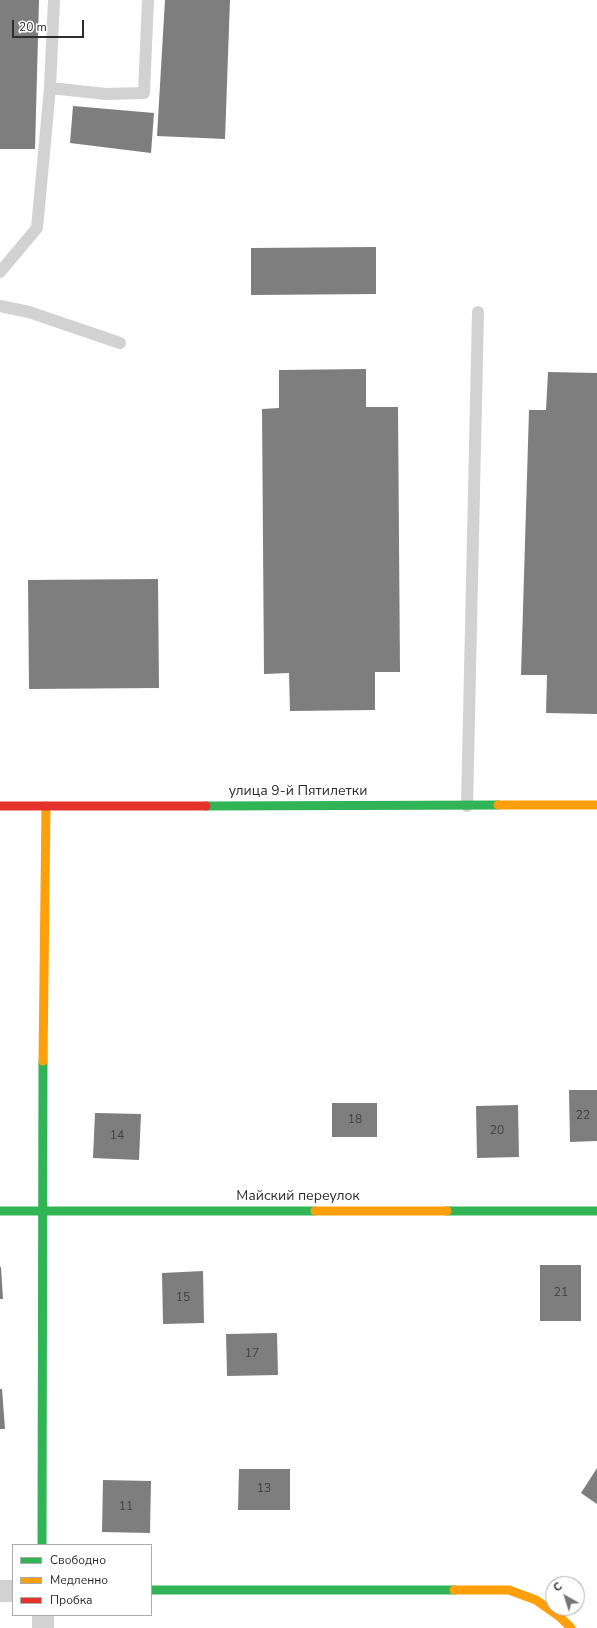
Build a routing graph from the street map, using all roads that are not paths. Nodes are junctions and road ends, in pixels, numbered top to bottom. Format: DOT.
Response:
graph roads {
  1 [pos="54,0"];
  2 [pos="148,0"];
  3 [pos="50,88"];
  4 [pos="0,272"];
  5 [pos="0,306"];
  6 [pos="478,312"];
  7 [pos="120,343"];
  8 [pos="597,805"];
  9 [pos="0,806"];
  10 [pos="46,806"];
  11 [pos="467,806"];
  12 [pos="0,1211"];
  13 [pos="597,1211"];
  14 [pos="42,1212"];
  15 [pos="42,1544"];
  16 [pos="152,1590"];
  17 [pos="0,1591"];
  18 [pos="12,1591"];
  19 [pos="43,1616"];
  20 [pos="43,1628"];
  21 [pos="571,1628"];
  1 -- 3 [label="lane"];
  2 -- 3 [label="lane"];
  3 -- 4 [label="lane"];
  5 -- 7 [label="lane"];
  6 -- 11 [label="lane"];
  8 -- 11 [label="street, улица 9-й Пятилетки"];
  9 -- 10 [label="street, улица 9-й Пятилетки"];
  10 -- 11 [label="street, улица 9-й Пятилетки"];
  10 -- 14 [label="street"];
  12 -- 14 [label="street, Майский переулок"];
  13 -- 14 [label="street, Майский переулок"];
  14 -- 15 [label="street"];
  16 -- 21 [label="street"];
  17 -- 18 [label="street"];
  19 -- 20 [label="street"];
}
